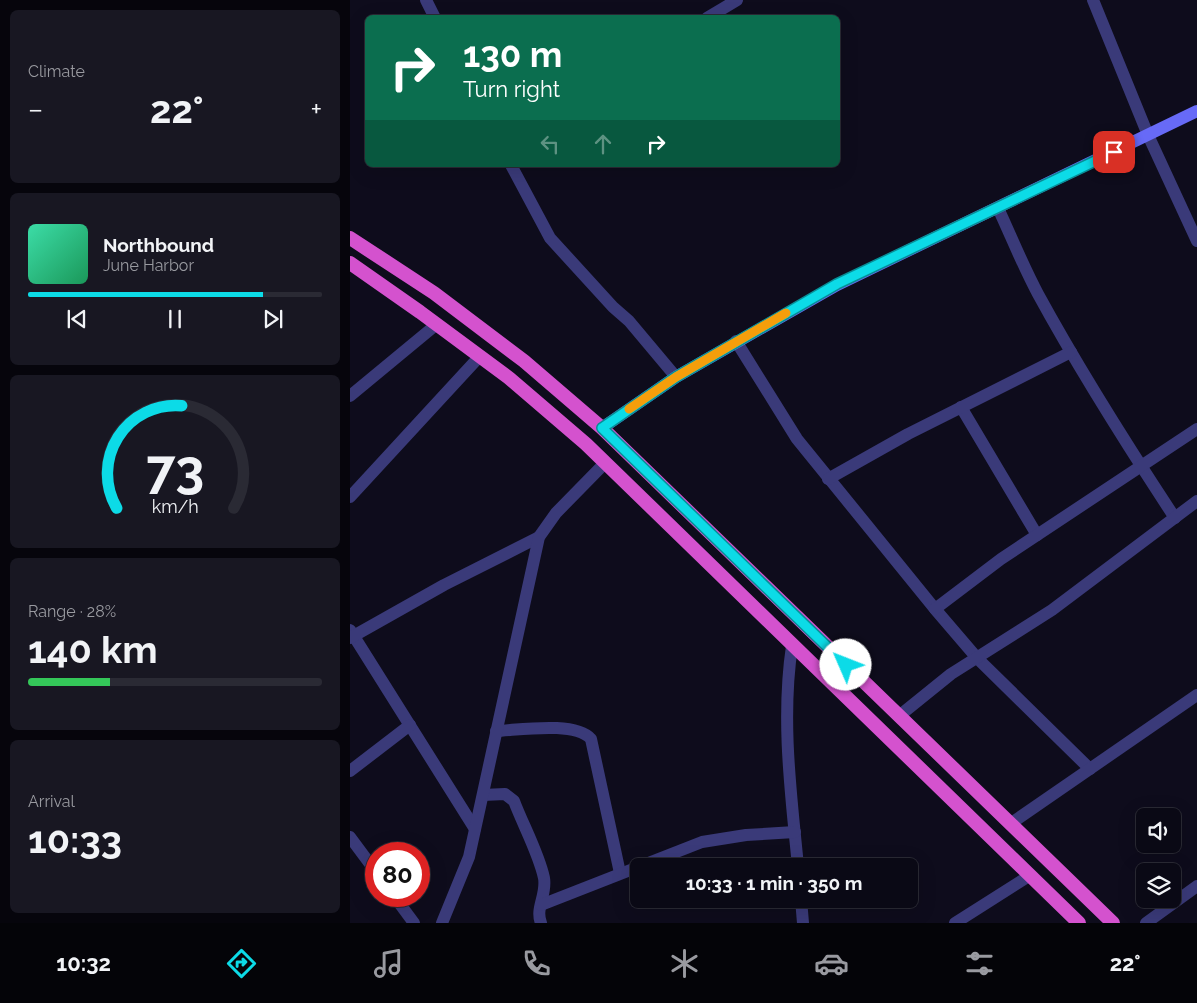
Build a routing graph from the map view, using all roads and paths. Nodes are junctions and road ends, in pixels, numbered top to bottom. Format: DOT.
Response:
graph roads {
  1 [pos="426,0"];
  2 [pos="737,0"];
  3 [pos="1093,0"];
  4 [pos="434,15"];
  5 [pos="712,15"];
  6 [pos="1197,111"];
  7 [pos="1148,134"];
  8 [pos="512,167"];
  9 [pos="998,208"];
  10 [pos="350,238"];
  11 [pos="1197,241"];
  12 [pos="350,263"];
  13 [pos="437,324"];
  14 [pos="736,341"];
  15 [pos="1071,352"];
  16 [pos="480,356"];
  17 [pos="676,377"];
  18 [pos="350,396"];
  19 [pos="961,407"];
  20 [pos="602,428"];
  21 [pos="1197,429"];
  22 [pos="605,463"];
  23 [pos="1141,466"];
  24 [pos="828,479"];
  25 [pos="350,498"];
  26 [pos="1197,501"];
  27 [pos="1175,518"];
  28 [pos="1037,535"];
  29 [pos="539,537"];
  30 [pos="935,609"];
  31 [pos="351,634"];
  32 [pos="792,646"];
  33 [pos="977,658"];
  34 [pos="1197,695"];
  35 [pos="899,716"];
  36 [pos="410,725"];
  37 [pos="496,731"];
  38 [pos="1090,769"];
  39 [pos="350,772"];
  40 [pos="483,795"];
  41 [pos="1010,824"];
  42 [pos="475,829"];
  43 [pos="795,832"];
  44 [pos="350,837"];
  45 [pos="365,857"];
  46 [pos="797,858"];
  47 [pos="620,873"];
  48 [pos="1029,876"];
  49 [pos="1197,886"];
  50 [pos="541,905"];
  51 [pos="402,907"];
  52 [pos="802,908"];
  53 [pos="414,923"];
  54 [pos="442,923"];
  55 [pos="541,923"];
  56 [pos="803,923"];
  57 [pos="955,923"];
  58 [pos="1079,923"];
  59 [pos="1112,923"];
  60 [pos="1146,923"];
  1 -- 4 [label="street"];
  2 -- 5 [label="street"];
  3 -- 7 [label="street"];
  6 -- 7 [label="main road"];
  7 -- 9 [label="main road"];
  7 -- 11 [label="street"];
  8 -- 17 [label="street"];
  9 -- 14 [label="main road"];
  9 -- 15 [label="street"];
  10 -- 20 [label="highway"];
  12 -- 13 [label="highway"];
  13 -- 16 [label="highway"];
  13 -- 18 [label="street"];
  14 -- 17 [label="main road"];
  14 -- 24 [label="street"];
  15 -- 19 [label="street"];
  15 -- 23 [label="street"];
  16 -- 22 [label="highway"];
  16 -- 25 [label="street"];
  17 -- 20 [label="main road"];
  19 -- 24 [label="street"];
  19 -- 28 [label="street"];
  20 -- 35 [label="highway"];
  21 -- 23 [label="street"];
  22 -- 29 [label="street"];
  22 -- 32 [label="highway"];
  23 -- 27 [label="street"];
  23 -- 28 [label="street"];
  24 -- 30 [label="street"];
  26 -- 27 [label="street"];
  27 -- 33 [label="street"];
  28 -- 30 [label="street"];
  29 -- 31 [label="street"];
  29 -- 37 [label="street"];
  30 -- 33 [label="street"];
  31 -- 36 [label="street"];
  32 -- 43 [label="street"];
  32 -- 48 [label="highway"];
  33 -- 35 [label="street"];
  33 -- 38 [label="street"];
  34 -- 38 [label="street"];
  35 -- 41 [label="highway"];
  36 -- 39 [label="street"];
  36 -- 42 [label="street"];
  37 -- 40 [label="street"];
  37 -- 47 [label="street"];
  38 -- 41 [label="street"];
  40 -- 42 [label="street"];
  40 -- 50 [label="street"];
  41 -- 59 [label="highway"];
  42 -- 54 [label="street"];
  43 -- 46 [label="street"];
  43 -- 47 [label="street"];
  44 -- 45 [label="street"];
  47 -- 50 [label="street"];
  48 -- 57 [label="street"];
  48 -- 58 [label="highway"];
  49 -- 60 [label="street"];
  50 -- 55 [label="street"];
  51 -- 53 [label="street"];
  52 -- 56 [label="street"];
}
